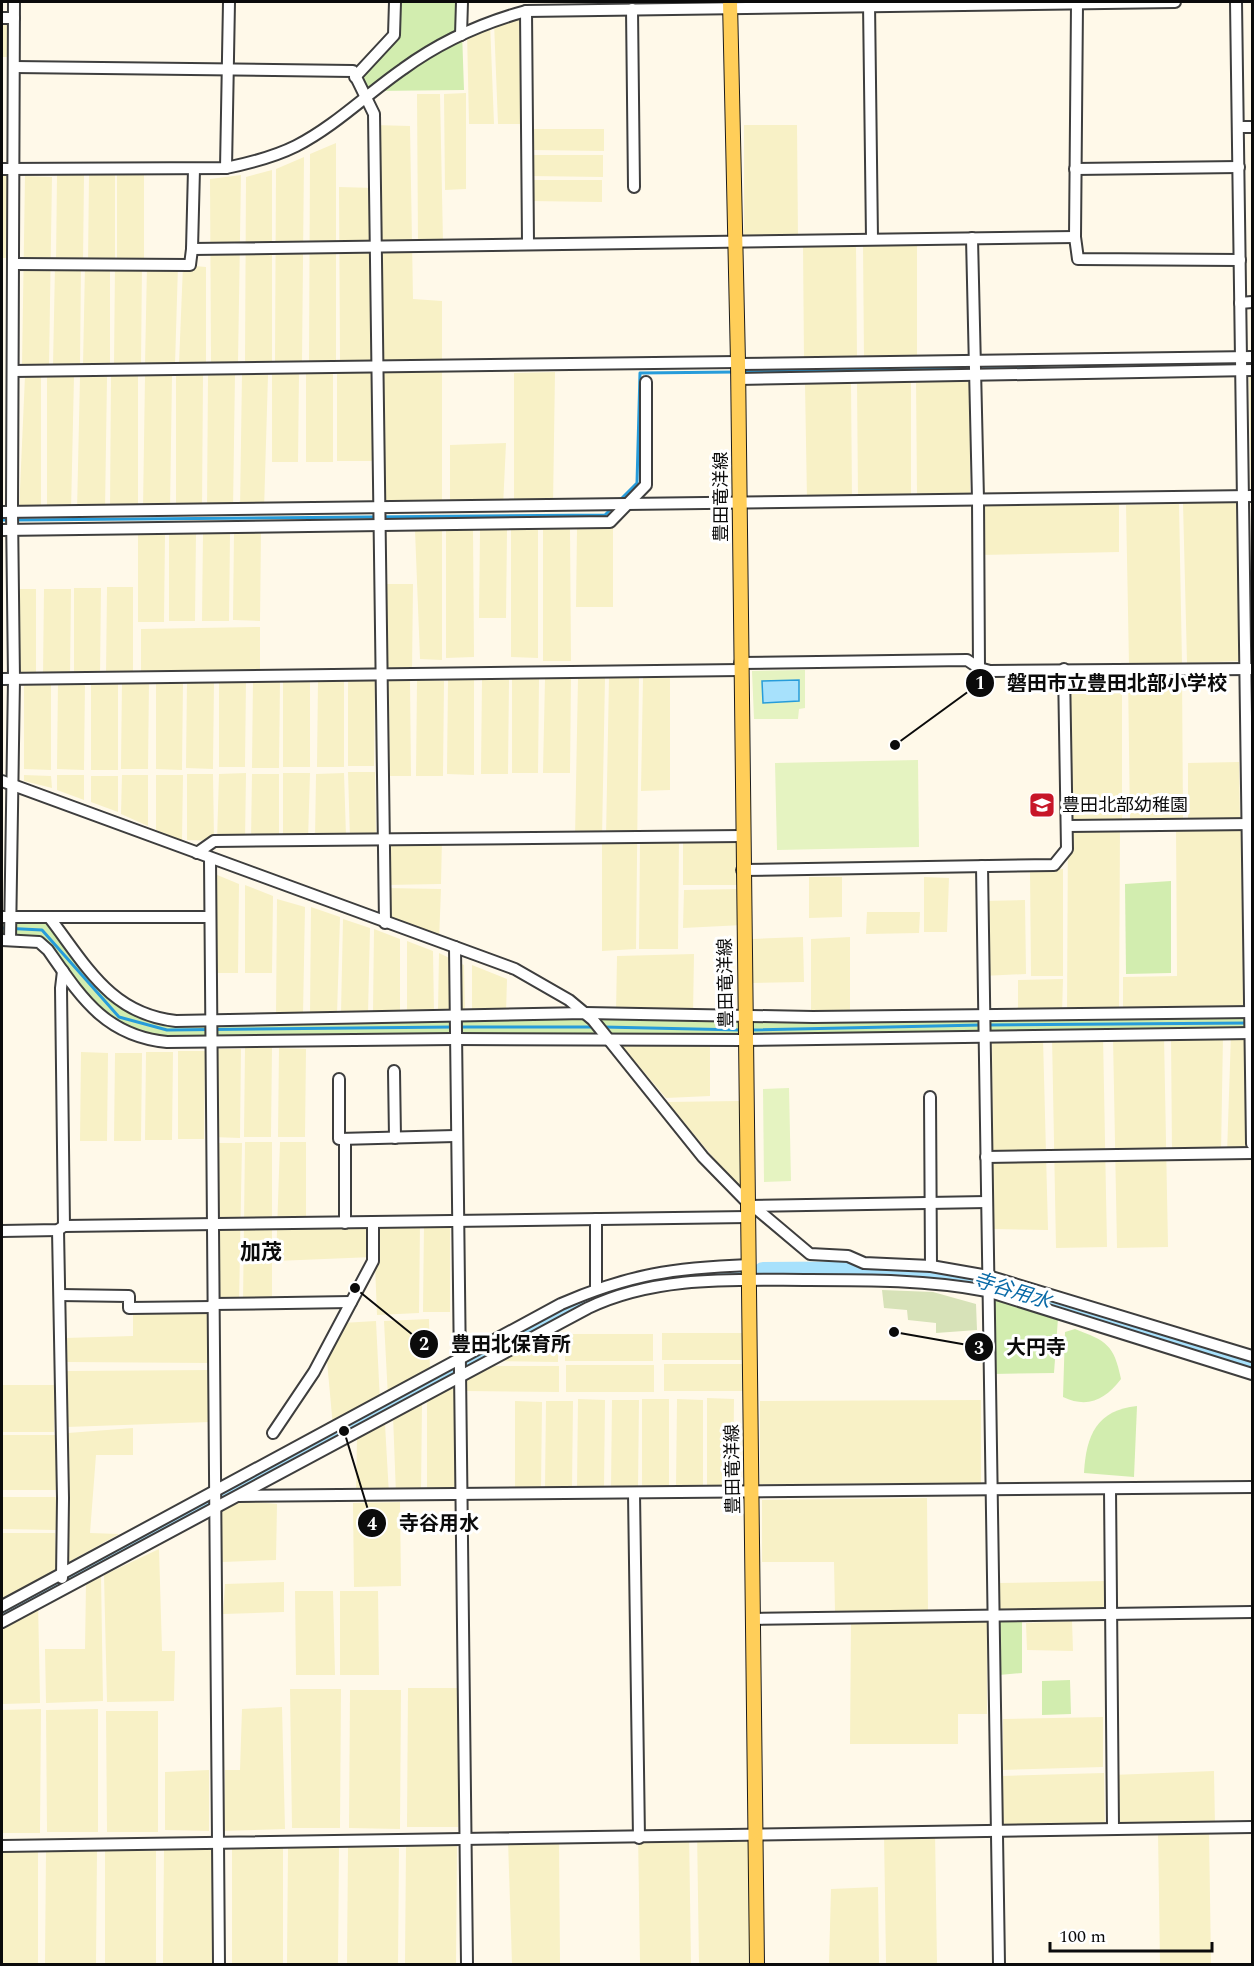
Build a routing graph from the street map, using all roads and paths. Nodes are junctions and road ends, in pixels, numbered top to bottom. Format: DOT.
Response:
graph roads {
  1 [pos="14,2"];
  2 [pos="229,2"];
  3 [pos="395,2"];
  4 [pos="462,2"];
  5 [pos="1175,2"];
  6 [pos="1236,2"];
  7 [pos="1074,3"];
  8 [pos="868,4"];
  9 [pos="730,5"];
  10 [pos="632,9"];
  11 [pos="526,11"];
  12 [pos="2,18"];
  13 [pos="14,18"];
  14 [pos="461,35"];
  15 [pos="14,67"];
  16 [pos="228,70"];
  17 [pos="355,77"];
  18 [pos="364,98"];
  19 [pos="1239,127"];
  20 [pos="1252,127"];
  21 [pos="1239,167"];
  22 [pos="226,168"];
  23 [pos="2,169"];
  24 [pos="15,169"];
  25 [pos="194,169"];
  26 [pos="1075,169"];
  27 [pos="634,188"];
  28 [pos="1075,237"];
  29 [pos="972,238"];
  30 [pos="872,240"];
  31 [pos="735,242"];
  32 [pos="528,243"];
  33 [pos="377,245"];
  34 [pos="192,249"];
  35 [pos="1239,260"];
  36 [pos="14,264"];
  37 [pos="1252,302"];
  38 [pos="1240,303"];
  39 [pos="2,349"];
  40 [pos="13,349"];
  41 [pos="1247,357"];
  42 [pos="975,362"];
  43 [pos="378,366"];
  44 [pos="738,370"];
  45 [pos="1247,370"];
  46 [pos="13,371"];
  47 [pos="975,374"];
  48 [pos="646,382"];
  49 [pos="2,433"];
  50 [pos="13,433"];
  51 [pos="1249,496"];
  52 [pos="978,499"];
  53 [pos="739,503"];
  54 [pos="629,505"];
  55 [pos="380,508"];
  56 [pos="7,512"];
  57 [pos="380,524"];
  58 [pos="2,530"];
  59 [pos="14,530"];
  60 [pos="740,666"];
  61 [pos="979,668"];
  62 [pos="1064,669"];
  63 [pos="1250,669"];
  64 [pos="381,675"];
  65 [pos="2,679"];
  66 [pos="14,679"];
  67 [pos="7,783"];
  68 [pos="1250,824"];
  69 [pos="1068,826"];
  70 [pos="742,836"];
  71 [pos="384,838"];
  72 [pos="197,853"];
  73 [pos="210,859"];
  74 [pos="982,866"];
  75 [pos="742,870"];
  76 [pos="6,917"];
  77 [pos="49,917"];
  78 [pos="210,917"];
  79 [pos="385,923"];
  80 [pos="6,940"];
  81 [pos="455,947"];
  82 [pos="74,950"];
  83 [pos="60,967"];
  84 [pos="1251,1012"];
  85 [pos="585,1013"];
  86 [pos="983,1016"];
  87 [pos="454,1017"];
  88 [pos="744,1018"];
  89 [pos="210,1020"];
  90 [pos="1252,1033"];
  91 [pos="984,1036"];
  92 [pos="745,1037"];
  93 [pos="454,1039"];
  94 [pos="612,1041"];
  95 [pos="210,1042"];
  96 [pos="394,1071"];
  97 [pos="339,1079"];
  98 [pos="930,1097"];
  99 [pos="456,1136"];
  100 [pos="395,1138"];
  101 [pos="345,1139"];
  102 [pos="1252,1144"];
  103 [pos="1252,1153"];
  104 [pos="986,1157"];
  105 [pos="987,1202"];
  106 [pos="930,1203"];
  107 [pos="749,1207"];
  108 [pos="596,1219"];
  109 [pos="457,1220"];
  110 [pos="373,1222"];
  111 [pos="345,1223"];
  112 [pos="212,1225"];
  113 [pos="61,1228"];
  114 [pos="2,1231"];
  115 [pos="748,1265"];
  116 [pos="931,1266"];
  117 [pos="988,1276"];
  118 [pos="749,1280"];
  119 [pos="596,1289"];
  120 [pos="987,1290"];
  121 [pos="60,1294"];
  122 [pos="351,1302"];
  123 [pos="213,1306"];
  124 [pos="1252,1356"];
  125 [pos="459,1367"];
  126 [pos="1252,1374"];
  127 [pos="273,1433"];
  128 [pos="1252,1487"];
  129 [pos="1110,1489"];
  130 [pos="216,1491"];
  131 [pos="752,1491"];
  132 [pos="991,1491"];
  133 [pos="634,1493"];
  134 [pos="462,1495"];
  135 [pos="235,1496"];
  136 [pos="215,1507"];
  137 [pos="62,1581"];
  138 [pos="2,1606"];
  139 [pos="1252,1612"];
  140 [pos="1109,1615"];
  141 [pos="992,1617"];
  142 [pos="752,1619"];
  143 [pos="2,1622"];
  144 [pos="1113,1827"];
  145 [pos="1252,1827"];
  146 [pos="996,1829"];
  147 [pos="756,1833"];
  148 [pos="639,1838"];
  149 [pos="465,1840"];
  150 [pos="217,1844"];
  151 [pos="2,1846"];
  152 [pos="219,1965"];
  153 [pos="467,1965"];
  154 [pos="757,1965"];
  155 [pos="999,1965"];
  1 -- 13 [label="street"];
  2 -- 16 [label="street"];
  3 -- 17 [label="street"];
  4 -- 14 [label="street"];
  5 -- 7 [label="street"];
  6 -- 19 [label="street"];
  7 -- 8 [label="street"];
  7 -- 26 [label="street"];
  8 -- 9 [label="street"];
  8 -- 30 [label="street"];
  9 -- 10 [label="street"];
  9 -- 31 [label="main road, 豊田竜洋線"];
  10 -- 11 [label="street"];
  10 -- 27 [label="street"];
  11 -- 14 [label="street"];
  11 -- 32 [label="street"];
  12 -- 13 [label="street"];
  13 -- 15 [label="street"];
  14 -- 18 [label="street"];
  15 -- 16 [label="street"];
  15 -- 24 [label="street"];
  16 -- 17 [label="street"];
  16 -- 22 [label="street"];
  17 -- 18 [label="street"];
  18 -- 22 [label="street"];
  18 -- 33 [label="street"];
  19 -- 20 [label="street"];
  19 -- 21 [label="street"];
  21 -- 26 [label="street"];
  21 -- 35 [label="street"];
  22 -- 25 [label="street"];
  23 -- 24 [label="street"];
  24 -- 25 [label="street"];
  24 -- 36 [label="street"];
  25 -- 34 [label="street"];
  26 -- 28 [label="street"];
  28 -- 29 [label="street"];
  28 -- 35 [label="street"];
  29 -- 30 [label="street"];
  29 -- 42 [label="street"];
  30 -- 31 [label="street"];
  31 -- 32 [label="street"];
  31 -- 44 [label="main road, 豊田竜洋線"];
  32 -- 33 [label="street"];
  33 -- 34 [label="street"];
  33 -- 43 [label="street"];
  34 -- 36 [label="street"];
  35 -- 38 [label="street"];
  36 -- 40 [label="street"];
  37 -- 38 [label="street"];
  38 -- 41 [label="street"];
  39 -- 40 [label="street"];
  40 -- 46 [label="street"];
  41 -- 42 [label="street"];
  41 -- 45 [label="street"];
  42 -- 44 [label="street"];
  42 -- 47 [label="street"];
  43 -- 44 [label="street"];
  43 -- 46 [label="street"];
  43 -- 55 [label="street"];
  44 -- 47 [label="street"];
  44 -- 53 [label="main road, 豊田竜洋線"];
  45 -- 47 [label="street"];
  45 -- 51 [label="street"];
  46 -- 50 [label="street"];
  47 -- 52 [label="street"];
  48 -- 54 [label="street"];
  49 -- 50 [label="street"];
  50 -- 56 [label="street"];
  51 -- 52 [label="street"];
  51 -- 63 [label="street"];
  52 -- 53 [label="street"];
  52 -- 61 [label="street"];
  53 -- 54 [label="street"];
  53 -- 60 [label="main road, 豊田竜洋線"];
  54 -- 55 [label="street"];
  54 -- 57 [label="street"];
  55 -- 56 [label="street"];
  55 -- 57 [label="street"];
  56 -- 59 [label="street"];
  57 -- 59 [label="street"];
  57 -- 64 [label="street"];
  58 -- 59 [label="street"];
  59 -- 66 [label="street"];
  60 -- 61 [label="street"];
  60 -- 64 [label="street"];
  60 -- 70 [label="main road, 豊田竜洋線"];
  61 -- 62 [label="street"];
  62 -- 63 [label="street"];
  62 -- 69 [label="street"];
  63 -- 68 [label="street"];
  64 -- 66 [label="street"];
  64 -- 71 [label="street"];
  65 -- 66 [label="street"];
  66 -- 67 [label="street"];
  67 -- 72 [label="street"];
  67 -- 76 [label="street"];
  68 -- 69 [label="street"];
  68 -- 84 [label="street"];
  69 -- 74 [label="street"];
  70 -- 71 [label="street"];
  70 -- 75 [label="main road, 豊田竜洋線"];
  71 -- 72 [label="street"];
  71 -- 79 [label="street"];
  72 -- 73 [label="street"];
  73 -- 78 [label="street"];
  73 -- 79 [label="street"];
  74 -- 75 [label="street"];
  74 -- 86 [label="street"];
  75 -- 88 [label="main road, 豊田竜洋線"];
  76 -- 77 [label="street"];
  76 -- 80 [label="street"];
  77 -- 78 [label="street"];
  77 -- 82 [label="street"];
  78 -- 89 [label="street"];
  79 -- 81 [label="street"];
  80 -- 83 [label="street"];
  81 -- 85 [label="street"];
  81 -- 87 [label="street"];
  82 -- 83 [label="street"];
  82 -- 89 [label="street"];
  83 -- 95 [label="street"];
  83 -- 113 [label="street"];
  84 -- 86 [label="street"];
  84 -- 90 [label="street"];
  85 -- 87 [label="street"];
  85 -- 88 [label="street"];
  85 -- 94 [label="street"];
  86 -- 88 [label="street"];
  86 -- 91 [label="street"];
  87 -- 89 [label="street"];
  87 -- 93 [label="street"];
  88 -- 92 [label="main road, 豊田竜洋線"];
  89 -- 95 [label="street"];
  90 -- 91 [label="street"];
  90 -- 102 [label="street"];
  91 -- 92 [label="street"];
  91 -- 104 [label="street"];
  92 -- 94 [label="street"];
  92 -- 107 [label="main road, 豊田竜洋線"];
  93 -- 94 [label="street"];
  93 -- 95 [label="street"];
  93 -- 99 [label="street"];
  94 -- 107 [label="street"];
  95 -- 112 [label="street"];
  96 -- 100 [label="street"];
  97 -- 101 [label="street"];
  98 -- 106 [label="street"];
  99 -- 100 [label="street"];
  99 -- 109 [label="street"];
  100 -- 101 [label="street"];
  101 -- 111 [label="street"];
  103 -- 104 [label="street"];
  104 -- 105 [label="street"];
  105 -- 106 [label="street"];
  105 -- 117 [label="street"];
  106 -- 107 [label="street"];
  106 -- 116 [label="street"];
  107 -- 108 [label="street"];
  107 -- 115 [label="main road, 豊田竜洋線"];
  107 -- 116 [label="street"];
  108 -- 109 [label="street"];
  108 -- 119 [label="street"];
  109 -- 110 [label="street"];
  109 -- 125 [label="street"];
  110 -- 111 [label="street"];
  110 -- 122 [label="street"];
  111 -- 112 [label="street"];
  112 -- 113 [label="street"];
  112 -- 123 [label="street"];
  113 -- 114 [label="street"];
  113 -- 121 [label="street"];
  115 -- 118 [label="main road, 豊田竜洋線"];
  115 -- 119 [label="street"];
  116 -- 117 [label="street"];
  117 -- 120 [label="street"];
  117 -- 124 [label="street"];
  118 -- 120 [label="street"];
  118 -- 125 [label="street"];
  118 -- 131 [label="main road, 豊田竜洋線"];
  119 -- 125 [label="street"];
  120 -- 126 [label="street"];
  120 -- 132 [label="street"];
  121 -- 123 [label="street"];
  121 -- 137 [label="street"];
  122 -- 123 [label="street"];
  122 -- 127 [label="street"];
  123 -- 130 [label="street"];
  125 -- 130 [label="street"];
  125 -- 134 [label="street"];
  125 -- 135 [label="street"];
  128 -- 129 [label="street"];
  129 -- 132 [label="street"];
  129 -- 140 [label="street"];
  130 -- 136 [label="street"];
  130 -- 137 [label="street"];
  131 -- 132 [label="street"];
  131 -- 133 [label="street"];
  131 -- 142 [label="main road, 豊田竜洋線"];
  132 -- 141 [label="street"];
  133 -- 134 [label="street"];
  133 -- 148 [label="street"];
  134 -- 135 [label="street"];
  134 -- 149 [label="street"];
  135 -- 136 [label="street"];
  136 -- 137 [label="street"];
  136 -- 150 [label="street"];
  137 -- 138 [label="street"];
  137 -- 143 [label="street"];
  139 -- 140 [label="street"];
  140 -- 141 [label="street"];
  140 -- 144 [label="street"];
  141 -- 142 [label="street"];
  141 -- 146 [label="street"];
  142 -- 147 [label="main road, 豊田竜洋線"];
  144 -- 145 [label="street"];
  144 -- 146 [label="street"];
  146 -- 147 [label="street"];
  146 -- 155 [label="street"];
  147 -- 148 [label="street"];
  147 -- 154 [label="main road, 豊田竜洋線"];
  148 -- 149 [label="street"];
  149 -- 150 [label="street"];
  149 -- 153 [label="street"];
  150 -- 151 [label="street"];
  150 -- 152 [label="street"];
}
